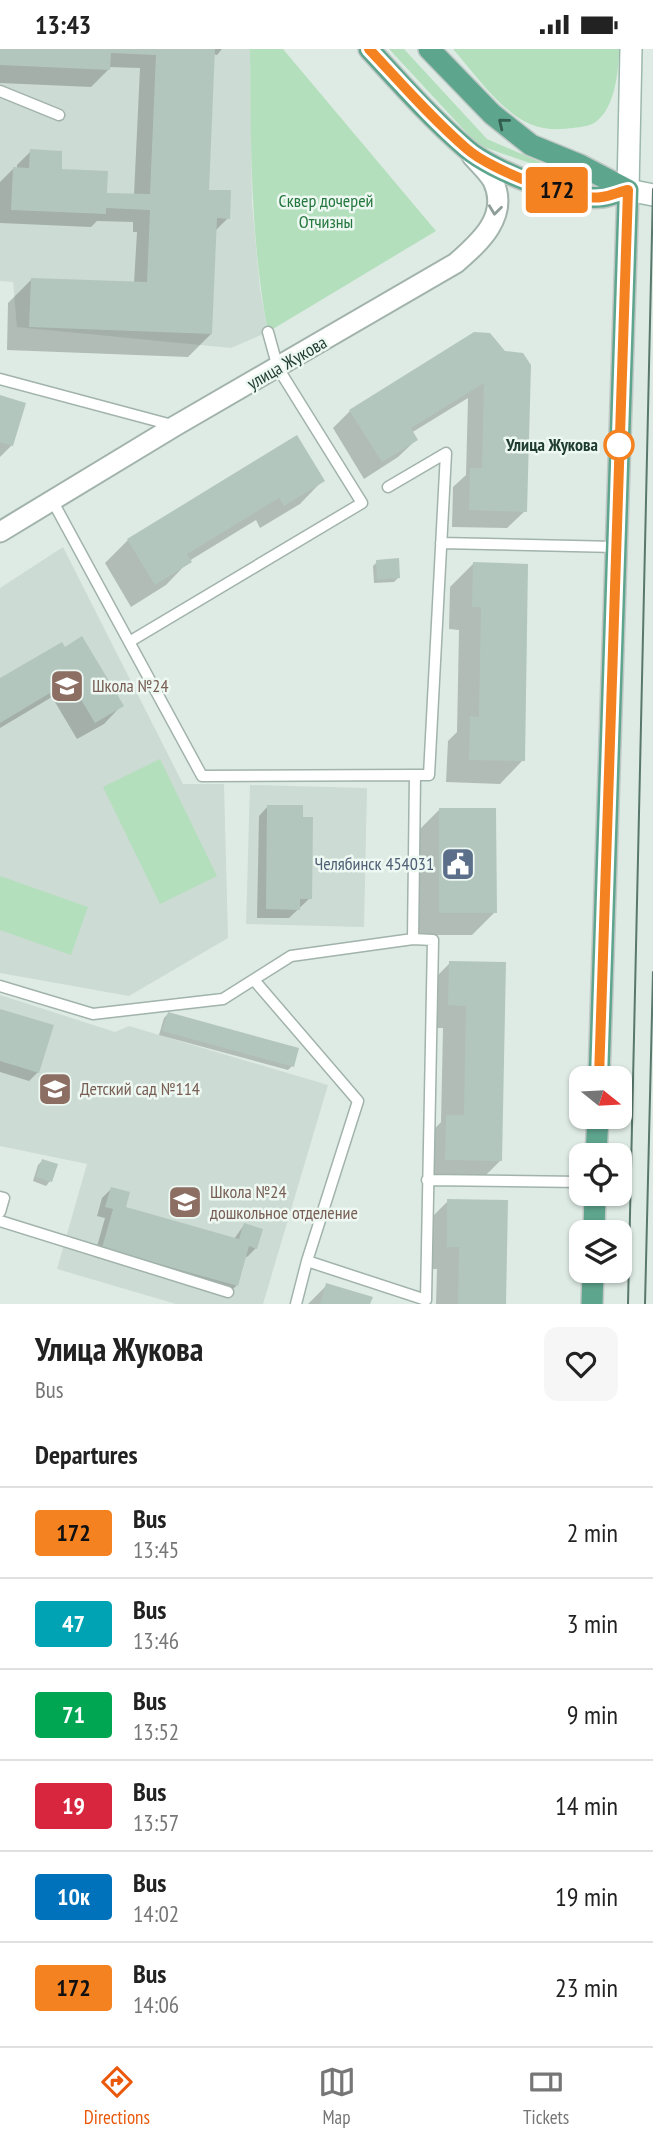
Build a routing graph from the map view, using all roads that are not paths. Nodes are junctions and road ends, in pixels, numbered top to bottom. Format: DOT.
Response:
graph roads {
  1 [pos="369,49"];
  2 [pos="429,49"];
  3 [pos="631,49"];
  4 [pos="0,91"];
  5 [pos="59,115"];
  6 [pos="468,151"];
  7 [pos="628,190"];
  8 [pos="653,195"];
  9 [pos="268,332"];
  10 [pos="278,368"];
  11 [pos="0,379"];
  12 [pos="176,426"];
  13 [pos="388,487"];
  14 [pos="52,499"];
  15 [pos="0,532"];
  16 [pos="441,543"];
  17 [pos="616,547"];
  18 [pos="129,642"];
  19 [pos="415,775"];
  20 [pos="413,939"];
  21 [pos="254,980"];
  22 [pos="0,986"];
  23 [pos="599,1066"];
  24 [pos="427,1180"];
  25 [pos="569,1182"];
  26 [pos="0,1197"];
  27 [pos="0,1212"];
  28 [pos="0,1221"];
  29 [pos="307,1261"];
  30 [pos="593,1283"];
  31 [pos="228,1292"];
  32 [pos="296,1304"];
  33 [pos="592,1304"];
  1 -- 6 [label="main road"];
  7 -- 2 [label="main road, one-way"];
  3 -- 7 [label="main road"];
  4 -- 5 [label="lane"];
  6 -- 7 [label="main road"];
  6 -- 10 [label="street, улица Жукова, one-way"];
  7 -- 8 [label="main road"];
  7 -- 17 [label="main road"];
  9 -- 10 [label="lane"];
  10 -- 12 [label="street, улица Жукова"];
  10 -- 18 [label="lane"];
  11 -- 12 [label="lane"];
  12 -- 14 [label="street, улица Жукова"];
  13 -- 16 [label="lane"];
  14 -- 15 [label="street, улица Жукова"];
  14 -- 18 [label="lane"];
  16 -- 17 [label="lane"];
  16 -- 19 [label="lane"];
  17 -- 23 [label="main road"];
  18 -- 19 [label="lane"];
  19 -- 20 [label="lane"];
  20 -- 21 [label="lane"];
  20 -- 24 [label="lane"];
  21 -- 22 [label="lane"];
  21 -- 29 [label="lane"];
  24 -- 25 [label="lane"];
  24 -- 29 [label="lane"];
  26 -- 27 [label="lane"];
  28 -- 31 [label="lane"];
  29 -- 32 [label="lane"];
  30 -- 33 [label="main road"];
}
